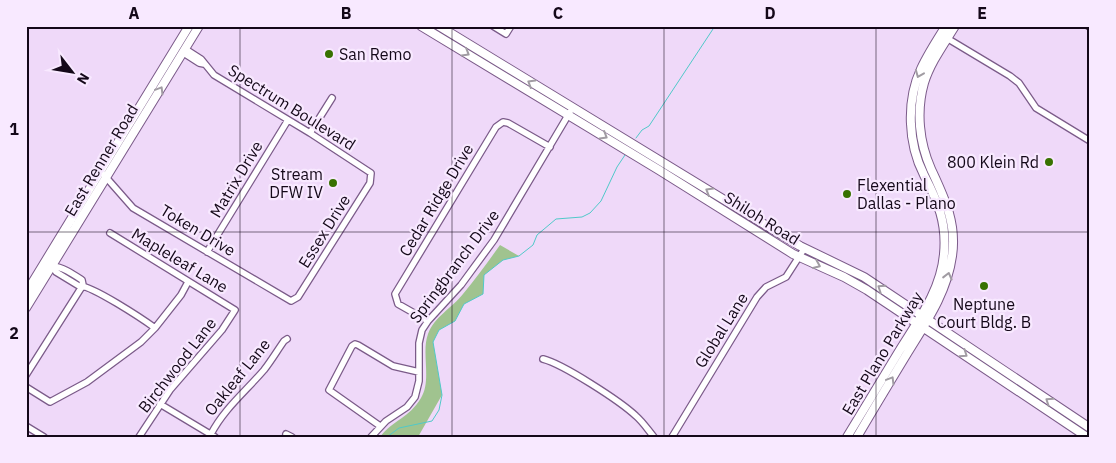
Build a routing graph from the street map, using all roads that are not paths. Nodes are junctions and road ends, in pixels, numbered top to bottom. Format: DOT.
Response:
graph roads {
  1 [pos="189,26"];
  2 [pos="199,26"];
  3 [pos="421,26"];
  4 [pos="438,26"];
  5 [pos="493,26"];
  6 [pos="511,26"];
  7 [pos="946,26"];
  8 [pos="955,26"];
  9 [pos="448,29"];
  10 [pos="944,36"];
  11 [pos="442,39"];
  12 [pos="180,48"];
  13 [pos="498,68"];
  14 [pos="332,98"];
  15 [pos="570,112"];
  16 [pos="288,120"];
  17 [pos="310,133"];
  18 [pos="1089,138"];
  19 [pos="550,147"];
  20 [pos="661,166"];
  21 [pos="369,171"];
  22 [pos="103,175"];
  23 [pos="750,215"];
  24 [pos="744,223"];
  25 [pos="110,233"];
  26 [pos="804,249"];
  27 [pos="207,252"];
  28 [pos="800,257"];
  29 [pos="48,264"];
  30 [pos="188,282"];
  31 [pos="83,285"];
  32 [pos="26,293"];
  33 [pos="291,302"];
  34 [pos="26,308"];
  35 [pos="235,310"];
  36 [pos="428,321"];
  37 [pos="922,321"];
  38 [pos="155,328"];
  39 [pos="287,339"];
  40 [pos="543,358"];
  41 [pos="991,361"];
  42 [pos="986,369"];
  43 [pos="419,372"];
  44 [pos="26,375"];
  45 [pos="26,387"];
  46 [pos="873,403"];
  47 [pos="160,404"];
  48 [pos="26,426"];
  49 [pos="380,426"];
  50 [pos="1090,428"];
  51 [pos="213,436"];
  52 [pos="44,437"];
  53 [pos="139,437"];
  54 [pos="371,437"];
  55 [pos="654,437"];
  56 [pos="672,437"];
  57 [pos="847,437"];
  58 [pos="857,437"];
  59 [pos="1087,437"];
  1 -- 12 [label="main road, East Renner Road"];
  2 -- 12 [label="main road, East Renner Road"];
  3 -- 11 [label="main road, Shiloh Road"];
  4 -- 9 [label="main road, Shiloh Road"];
  5 -- 6 [label="street"];
  7 -- 10 [label="main road, East Plano Parkway"];
  8 -- 10 [label="main road, East Plano Parkway"];
  9 -- 11 [label="street"];
  9 -- 13 [label="main road, Shiloh Road"];
  10 -- 18 [label="street"];
  10 -- 37 [label="main road, East Plano Parkway"];
  11 -- 13 [label="main road, Shiloh Road, one-way"];
  12 -- 16 [label="street, Spectrum Boulevard"];
  12 -- 22 [label="main road, East Renner Road"];
  13 -- 15 [label="main road, Shiloh Road"];
  14 -- 17 [label="street"];
  15 -- 19 [label="street, Springbranch Drive"];
  15 -- 20 [label="main road, Shiloh Road"];
  16 -- 17 [label="street, Spectrum Boulevard"];
  16 -- 27 [label="street, Matrix Drive"];
  17 -- 21 [label="street, Spectrum Boulevard"];
  19 -- 36 [label="street, Springbranch Drive"];
  19 -- 36 [label="street, Cedar Ridge Drive"];
  23 -- 20 [label="main road, Shiloh Road, one-way"];
  20 -- 24 [label="main road, Shiloh Road"];
  21 -- 33 [label="street, Essex Drive"];
  22 -- 27 [label="street, Token Drive"];
  22 -- 29 [label="main road, East Renner Road"];
  23 -- 24 [label="main road"];
  23 -- 26 [label="main road, Shiloh Road"];
  24 -- 28 [label="main road, Shiloh Road"];
  25 -- 30 [label="street, Mapleleaf Lane"];
  26 -- 28 [label="street, Global Lane"];
  37 -- 26 [label="main road, Shiloh Road, one-way"];
  27 -- 33 [label="street, Token Drive"];
  28 -- 37 [label="main road, Shiloh Road, one-way"];
  28 -- 56 [label="street, Global Lane"];
  29 -- 31 [label="street"];
  29 -- 32 [label="main road, East Renner Road"];
  29 -- 34 [label="main road, East Renner Road"];
  30 -- 35 [label="street, Mapleleaf Lane"];
  30 -- 38 [label="street"];
  31 -- 38 [label="street"];
  31 -- 44 [label="street"];
  35 -- 47 [label="street, Birchwood Lane"];
  36 -- 43 [label="street, Springbranch Drive"];
  37 -- 41 [label="main road, Shiloh Road"];
  37 -- 42 [label="main road, Shiloh Road, one-way"];
  37 -- 46 [label="main road, East Plano Parkway"];
  38 -- 45 [label="street"];
  39 -- 51 [label="street, Oakleaf Lane"];
  40 -- 55 [label="street"];
  41 -- 42 [label="main road"];
  50 -- 41 [label="main road, Shiloh Road, one-way"];
  42 -- 59 [label="main road, Shiloh Road"];
  43 -- 49 [label="street, Springbranch Drive"];
  43 -- 49 [label="street"];
  46 -- 57 [label="main road, East Plano Parkway"];
  46 -- 58 [label="main road, East Plano Parkway"];
  47 -- 51 [label="street"];
  47 -- 53 [label="street, Birchwood Lane"];
  48 -- 52 [label="street"];
  49 -- 54 [label="street, Springbranch Drive"];
}
